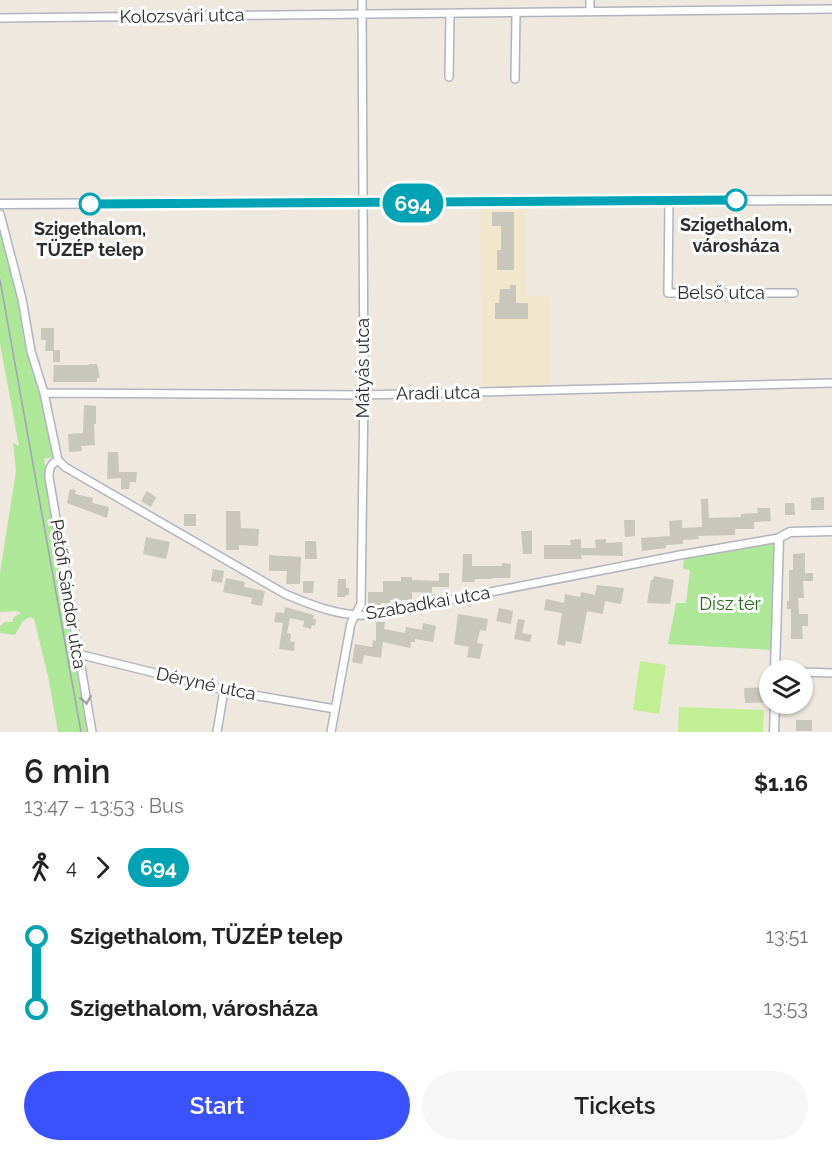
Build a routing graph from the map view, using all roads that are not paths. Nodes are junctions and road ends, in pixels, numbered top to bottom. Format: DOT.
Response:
graph roads {
  1 [pos="362,0"];
  2 [pos="590,0"];
  3 [pos="832,9"];
  4 [pos="590,12"];
  5 [pos="516,13"];
  6 [pos="450,14"];
  7 [pos="362,15"];
  8 [pos="0,18"];
  9 [pos="449,76"];
  10 [pos="515,79"];
  11 [pos="669,200"];
  12 [pos="832,200"];
  13 [pos="363,203"];
  14 [pos="0,204"];
  15 [pos="0,214"];
  16 [pos="794,293"];
  17 [pos="832,383"];
  18 [pos="44,393"];
  19 [pos="364,395"];
  20 [pos="58,460"];
  21 [pos="832,531"];
  22 [pos="779,538"];
  23 [pos="355,615"];
  24 [pos="78,654"];
  25 [pos="776,660"];
  26 [pos="813,672"];
  27 [pos="832,672"];
  28 [pos="224,690"];
  29 [pos="335,709"];
  30 [pos="774,714"];
  31 [pos="92,732"];
  32 [pos="217,732"];
  33 [pos="331,732"];
  34 [pos="774,732"];
  1 -- 7 [label="street, Mátyás utca"];
  2 -- 4 [label="street"];
  3 -- 4 [label="street, Kolozsvári utca"];
  4 -- 5 [label="street, Kolozsvári utca"];
  5 -- 6 [label="street, Kolozsvári utca"];
  5 -- 10 [label="street"];
  6 -- 7 [label="street, Kolozsvári utca"];
  6 -- 9 [label="street"];
  7 -- 8 [label="street, Kolozsvári utca"];
  7 -- 13 [label="street, Mátyás utca"];
  11 -- 12 [label="street"];
  11 -- 13 [label="street"];
  11 -- 16 [label="street, Belső utca"];
  13 -- 14 [label="street"];
  13 -- 19 [label="street, Mátyás utca"];
  15 -- 18 [label="street"];
  17 -- 19 [label="street, Aradi utca"];
  18 -- 19 [label="street, Aradi utca"];
  18 -- 20 [label="street"];
  19 -- 23 [label="street, Mátyás utca"];
  20 -- 23 [label="street, Szabadkai utca"];
  20 -- 24 [label="street, Petőfi Sándor utca"];
  21 -- 22 [label="street, Szabadkai utca"];
  22 -- 23 [label="street, Szabadkai utca"];
  22 -- 25 [label="street"];
  23 -- 29 [label="street, Mátyás utca"];
  24 -- 28 [label="street, Déryné utca"];
  24 -- 31 [label="street, Petőfi Sándor utca, one-way"];
  26 -- 27 [label="street"];
  28 -- 29 [label="street, Déryné utca"];
  28 -- 32 [label="street"];
  29 -- 33 [label="street, Mátyás utca"];
  30 -- 34 [label="street"];
}
